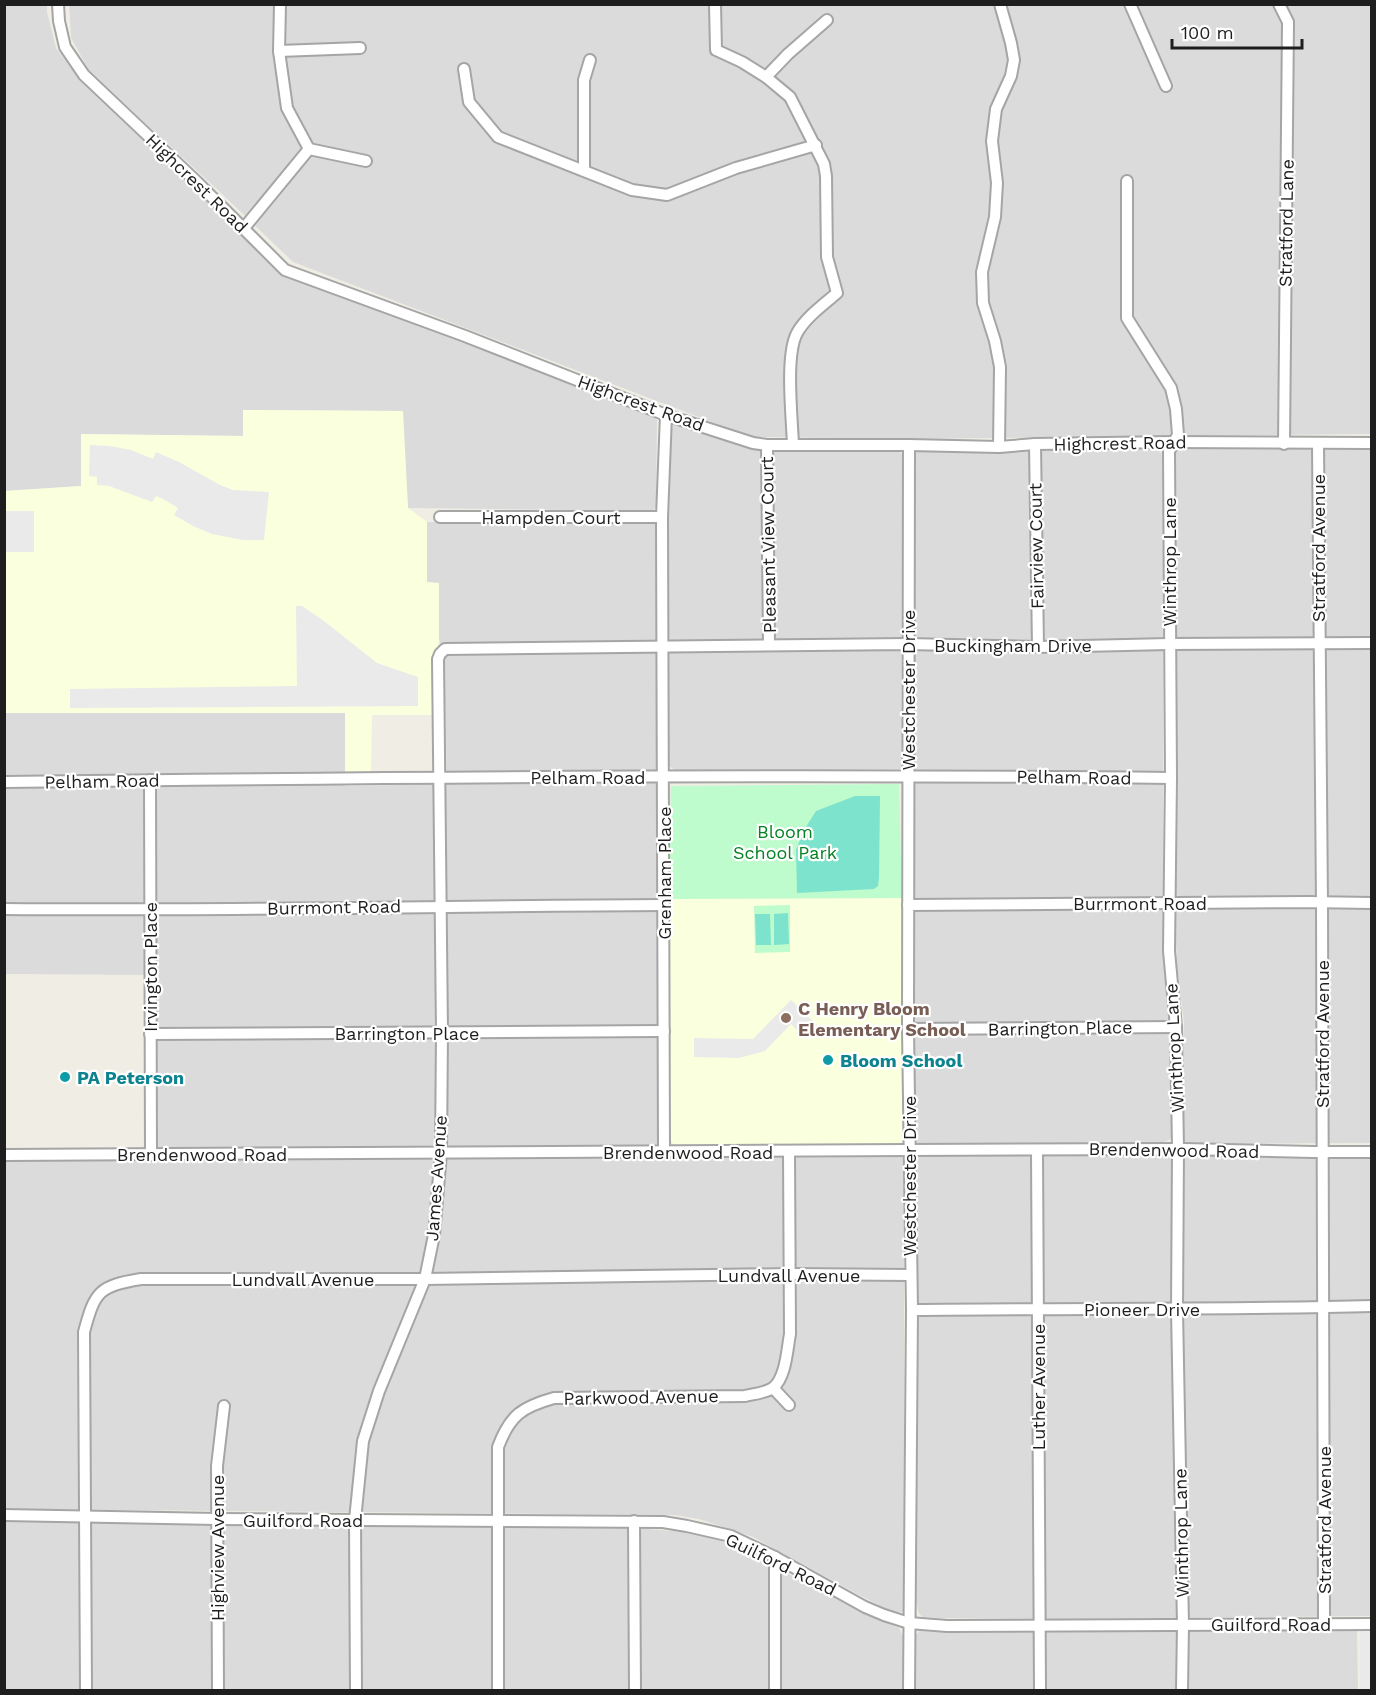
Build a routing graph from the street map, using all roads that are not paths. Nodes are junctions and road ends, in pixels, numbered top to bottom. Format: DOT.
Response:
graph roads {
  1 [pos="58,4"];
  2 [pos="280,4"];
  3 [pos="715,4"];
  4 [pos="1000,4"];
  5 [pos="1130,4"];
  6 [pos="1279,4"];
  7 [pos="827,20"];
  8 [pos="360,48"];
  9 [pos="279,51"];
  10 [pos="590,60"];
  11 [pos="464,69"];
  12 [pos="766,77"];
  13 [pos="1166,86"];
  14 [pos="816,145"];
  15 [pos="309,149"];
  16 [pos="366,161"];
  17 [pos="584,170"];
  18 [pos="1127,181"];
  19 [pos="244,228"];
  20 [pos="666,415"];
  21 [pos="1174,442"];
  22 [pos="1371,443"];
  23 [pos="1035,444"];
  24 [pos="1284,444"];
  25 [pos="1318,444"];
  26 [pos="767,445"];
  27 [pos="793,445"];
  28 [pos="909,445"];
  29 [pos="999,447"];
  30 [pos="440,517"];
  31 [pos="662,517"];
  32 [pos="1319,643"];
  33 [pos="1371,643"];
  34 [pos="908,644"];
  35 [pos="1170,644"];
  36 [pos="769,645"];
  37 [pos="663,646"];
  38 [pos="1038,647"];
  39 [pos="440,654"];
  40 [pos="907,775"];
  41 [pos="440,777"];
  42 [pos="663,777"];
  43 [pos="1171,778"];
  44 [pos="150,780"];
  45 [pos="4,782"];
  46 [pos="1169,903"];
  47 [pos="1322,903"];
  48 [pos="1371,903"];
  49 [pos="664,905"];
  50 [pos="908,905"];
  51 [pos="440,906"];
  52 [pos="4,909"];
  53 [pos="151,910"];
  54 [pos="1176,1027"];
  55 [pos="908,1029"];
  56 [pos="664,1031"];
  57 [pos="442,1032"];
  58 [pos="150,1034"];
  59 [pos="1037,1149"];
  60 [pos="1178,1149"];
  61 [pos="909,1150"];
  62 [pos="789,1151"];
  63 [pos="664,1152"];
  64 [pos="1322,1152"];
  65 [pos="1371,1152"];
  66 [pos="441,1153"];
  67 [pos="4,1155"];
  68 [pos="151,1155"];
  69 [pos="790,1274"];
  70 [pos="910,1275"];
  71 [pos="425,1279"];
  72 [pos="1371,1306"];
  73 [pos="1323,1307"];
  74 [pos="1037,1308"];
  75 [pos="912,1310"];
  76 [pos="1177,1310"];
  77 [pos="773,1388"];
  78 [pos="789,1405"];
  79 [pos="224,1406"];
  80 [pos="4,1515"];
  81 [pos="84,1516"];
  82 [pos="217,1520"];
  83 [pos="356,1520"];
  84 [pos="634,1521"];
  85 [pos="497,1522"];
  86 [pos="775,1557"];
  87 [pos="909,1623"];
  88 [pos="1324,1623"];
  89 [pos="1183,1624"];
  90 [pos="1371,1624"];
  91 [pos="1040,1625"];
  92 [pos="86,1690"];
  93 [pos="218,1690"];
  94 [pos="356,1690"];
  95 [pos="498,1690"];
  96 [pos="635,1690"];
  97 [pos="775,1690"];
  98 [pos="909,1690"];
  99 [pos="1040,1690"];
  100 [pos="1182,1690"];
  1 -- 19 [label="street, Highcrest Road"];
  2 -- 9 [label="street"];
  3 -- 12 [label="street"];
  4 -- 29 [label="street"];
  5 -- 13 [label="street"];
  6 -- 24 [label="street, Stratford Lane"];
  7 -- 12 [label="street"];
  8 -- 9 [label="street"];
  9 -- 15 [label="street"];
  10 -- 17 [label="street"];
  11 -- 17 [label="street"];
  12 -- 14 [label="street"];
  14 -- 17 [label="street"];
  14 -- 27 [label="street"];
  15 -- 16 [label="street"];
  15 -- 19 [label="street"];
  18 -- 21 [label="street, Winthrop Lane"];
  19 -- 20 [label="street, Highcrest Road"];
  20 -- 26 [label="street, Highcrest Road"];
  20 -- 31 [label="street, Grenham Place"];
  21 -- 23 [label="street, Highcrest Road"];
  21 -- 24 [label="street, Highcrest Road"];
  21 -- 35 [label="street, Winthrop Lane"];
  22 -- 25 [label="street, Highcrest Road"];
  23 -- 29 [label="street, Highcrest Road"];
  23 -- 38 [label="street, Fairview Court"];
  24 -- 25 [label="street, Highcrest Road"];
  25 -- 32 [label="street, Stratford Avenue"];
  26 -- 27 [label="street, Highcrest Road"];
  26 -- 36 [label="street, Pleasant View Court"];
  27 -- 28 [label="street, Highcrest Road"];
  28 -- 29 [label="street, Highcrest Road"];
  28 -- 34 [label="street, Westchester Drive"];
  30 -- 31 [label="street, Hampden Court"];
  31 -- 37 [label="street, Grenham Place"];
  32 -- 33 [label="street, Buckingham Drive"];
  32 -- 35 [label="street, Buckingham Drive"];
  32 -- 47 [label="street, Stratford Avenue"];
  34 -- 36 [label="street, Buckingham Drive"];
  34 -- 38 [label="street, Buckingham Drive"];
  34 -- 40 [label="street, Westchester Drive"];
  35 -- 38 [label="street, Buckingham Drive"];
  35 -- 43 [label="street, Winthrop Lane"];
  36 -- 37 [label="street, Buckingham Drive"];
  37 -- 39 [label="street, Buckingham Drive"];
  37 -- 42 [label="street, Grenham Place"];
  39 -- 41 [label="street, James Avenue"];
  40 -- 42 [label="street, Pelham Road"];
  40 -- 43 [label="street, Pelham Road"];
  40 -- 50 [label="street, Westchester Drive"];
  41 -- 42 [label="street, Pelham Road"];
  41 -- 44 [label="street, Pelham Road"];
  41 -- 51 [label="street, James Avenue"];
  42 -- 49 [label="street, Grenham Place"];
  43 -- 46 [label="street, Winthrop Lane"];
  44 -- 45 [label="street, Pelham Road"];
  44 -- 53 [label="street, Irvington Place"];
  46 -- 47 [label="street, Burrmont Road"];
  46 -- 50 [label="street, Burrmont Road"];
  46 -- 54 [label="street, Winthrop Lane"];
  47 -- 48 [label="street, Burrmont Road"];
  47 -- 64 [label="street, Stratford Avenue"];
  49 -- 51 [label="street, Burrmont Road"];
  49 -- 56 [label="street, Grenham Place"];
  50 -- 55 [label="street, Westchester Drive"];
  51 -- 53 [label="street, Burrmont Road"];
  51 -- 57 [label="street, James Avenue"];
  52 -- 53 [label="street, Burrmont Road"];
  53 -- 58 [label="street, Irvington Place"];
  54 -- 55 [label="street, Barrington Place"];
  54 -- 60 [label="street, Winthrop Lane"];
  55 -- 61 [label="street, Westchester Drive"];
  56 -- 57 [label="street, Barrington Place"];
  56 -- 63 [label="street, Grenham Place"];
  57 -- 58 [label="street, Barrington Place"];
  57 -- 66 [label="street, James Avenue"];
  58 -- 68 [label="street, Irvington Place"];
  59 -- 60 [label="street, Brendenwood Road"];
  59 -- 61 [label="street, Brendenwood Road"];
  59 -- 74 [label="street, Luther Avenue"];
  60 -- 64 [label="street, Brendenwood Road"];
  60 -- 76 [label="street, Winthrop Lane"];
  61 -- 62 [label="street, Brendenwood Road"];
  61 -- 70 [label="street, Westchester Drive"];
  62 -- 63 [label="street, Brendenwood Road"];
  62 -- 69 [label="street"];
  63 -- 66 [label="street, Brendenwood Road"];
  64 -- 65 [label="street, Brendenwood Road"];
  64 -- 73 [label="street, Stratford Avenue"];
  66 -- 68 [label="street, Brendenwood Road"];
  66 -- 71 [label="street, James Avenue"];
  67 -- 68 [label="street, Brendenwood Road"];
  69 -- 70 [label="street, Lundvall Avenue"];
  69 -- 71 [label="street, Lundvall Avenue"];
  69 -- 77 [label="street"];
  70 -- 75 [label="street, Westchester Drive"];
  71 -- 81 [label="street, Lundvall Avenue"];
  71 -- 83 [label="street, James Avenue"];
  72 -- 73 [label="street, Pioneer Drive"];
  73 -- 76 [label="street, Pioneer Drive"];
  73 -- 88 [label="street, Stratford Avenue"];
  74 -- 75 [label="street, Pioneer Drive"];
  74 -- 76 [label="street, Pioneer Drive"];
  74 -- 91 [label="street, Luther Avenue"];
  75 -- 87 [label="street, Westchester Drive"];
  76 -- 89 [label="street, Winthrop Lane"];
  77 -- 78 [label="street"];
  77 -- 85 [label="street, Parkwood Avenue"];
  79 -- 82 [label="street, Highview Avenue"];
  80 -- 81 [label="street, Guilford Road"];
  81 -- 82 [label="street, Guilford Road"];
  81 -- 92 [label="street, Lundvall Avenue"];
  82 -- 83 [label="street, Guilford Road"];
  82 -- 93 [label="street, Highview Avenue"];
  83 -- 85 [label="street, Guilford Road"];
  83 -- 94 [label="street, James Avenue"];
  84 -- 85 [label="street, Guilford Road"];
  84 -- 86 [label="street, Guilford Road"];
  84 -- 96 [label="street"];
  85 -- 95 [label="street, Parkwood Avenue"];
  86 -- 87 [label="street, Guilford Road"];
  86 -- 97 [label="street"];
  87 -- 91 [label="street, Guilford Road"];
  87 -- 98 [label="street, Westchester Drive"];
  88 -- 89 [label="street, Guilford Road"];
  88 -- 90 [label="street, Guilford Road"];
  89 -- 91 [label="street, Guilford Road"];
  89 -- 100 [label="street, Winthrop Lane"];
  91 -- 99 [label="street, Luther Avenue"];
}
